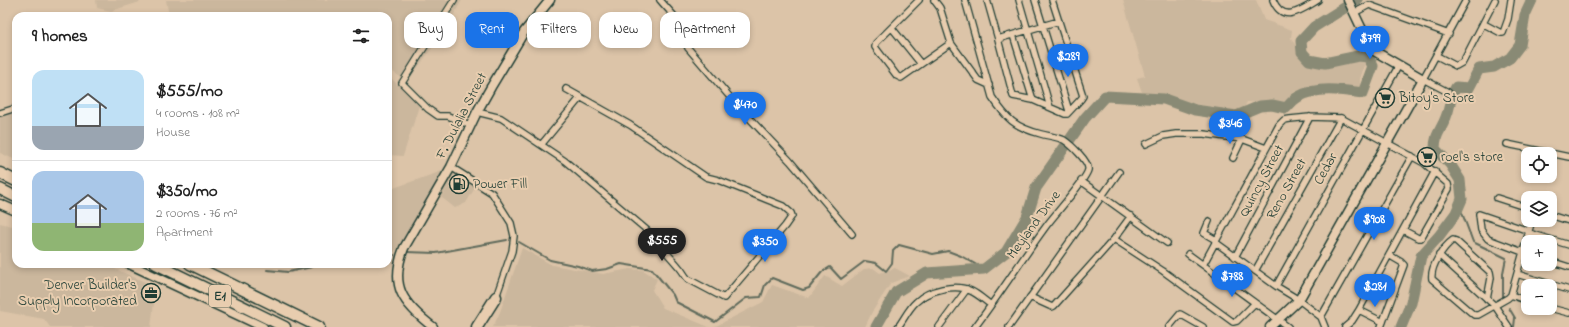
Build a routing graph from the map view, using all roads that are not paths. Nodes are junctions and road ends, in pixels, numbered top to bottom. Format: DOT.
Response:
graph roads {
  1 [pos="454,0"];
  2 [pos="550,0"];
  3 [pos="660,0"];
  4 [pos="919,0"];
  5 [pos="934,0"];
  6 [pos="967,0"];
  7 [pos="987,0"];
  8 [pos="1019,0"];
  9 [pos="1035,0"];
  10 [pos="1052,0"];
  11 [pos="1273,0"];
  12 [pos="1318,0"];
  13 [pos="1348,0"];
  14 [pos="1466,0"];
  15 [pos="1496,0"];
  16 [pos="1511,0"];
  17 [pos="1353,11"];
  18 [pos="1059,21"];
  19 [pos="1484,24"];
  20 [pos="1043,26"];
  21 [pos="892,28"];
  22 [pos="1028,30"];
  23 [pos="1449,34"];
  24 [pos="1013,35"];
  25 [pos="998,39"];
  26 [pos="951,43"];
  27 [pos="1437,56"];
  28 [pos="921,64"];
  29 [pos="1399,65"];
  30 [pos="1423,78"];
  31 [pos="988,85"];
  32 [pos="566,89"];
  33 [pos="1448,92"];
  34 [pos="580,98"];
  35 [pos="1033,100"];
  36 [pos="1050,107"];
  37 [pos="12,109"];
  38 [pos="1069,111"];
  39 [pos="477,112"];
  40 [pos="0,113"];
  41 [pos="1310,117"];
  42 [pos="1340,118"];
  43 [pos="470,125"];
  44 [pos="1362,130"];
  45 [pos="1242,139"];
  46 [pos="1388,143"];
  47 [pos="1146,144"];
  48 [pos="1507,144"];
  49 [pos="541,145"];
  50 [pos="1266,148"];
  51 [pos="1412,156"];
  52 [pos="1569,157"];
  53 [pos="1232,158"];
  54 [pos="451,167"];
  55 [pos="1435,171"];
  56 [pos="1119,172"];
  57 [pos="0,173"];
  58 [pos="12,179"];
  59 [pos="1081,181"];
  60 [pos="0,189"];
  61 [pos="12,195"];
  62 [pos="1102,197"];
  63 [pos="1497,198"];
  64 [pos="0,204"];
  65 [pos="1521,206"];
  66 [pos="12,209"];
  67 [pos="1131,216"];
  68 [pos="1557,217"];
  69 [pos="1209,220"];
  70 [pos="1569,221"];
  71 [pos="1530,227"];
  72 [pos="1404,230"];
  73 [pos="1529,232"];
  74 [pos="852,234"];
  75 [pos="1529,235"];
  76 [pos="1114,239"];
  77 [pos="1215,241"];
  78 [pos="1167,243"];
  79 [pos="1569,245"];
  80 [pos="1521,252"];
  81 [pos="1188,254"];
  82 [pos="1389,255"];
  83 [pos="1439,255"];
  84 [pos="1235,256"];
  85 [pos="1557,263"];
  86 [pos="1203,265"];
  87 [pos="1521,265"];
  88 [pos="1569,267"];
  89 [pos="138,268"];
  90 [pos="164,268"];
  91 [pos="198,268"];
  92 [pos="1255,271"];
  93 [pos="1517,274"];
  94 [pos="1276,286"];
  95 [pos="967,289"];
  96 [pos="1569,290"];
  97 [pos="1511,295"];
  98 [pos="496,297"];
  99 [pos="1030,297"];
  100 [pos="1487,299"];
  101 [pos="1521,299"];
  102 [pos="1299,300"];
  103 [pos="1255,303"];
  104 [pos="991,305"];
  105 [pos="1494,306"];
  106 [pos="1359,310"];
  107 [pos="1557,310"];
  108 [pos="1569,313"];
  109 [pos="1321,317"];
  110 [pos="1278,320"];
  111 [pos="1382,324"];
  112 [pos="263,327"];
  113 [pos="285,327"];
  114 [pos="319,327"];
  115 [pos="433,327"];
  116 [pos="477,327"];
  117 [pos="482,327"];
  118 [pos="898,327"];
  119 [pos="939,327"];
  120 [pos="975,327"];
  121 [pos="1009,327"];
  122 [pos="1169,327"];
  123 [pos="1202,327"];
  124 [pos="1270,327"];
  125 [pos="1288,327"];
  126 [pos="1325,327"];
  127 [pos="1345,327"];
  128 [pos="1510,327"];
  1 -- 43 [label="street"];
  2 -- 39 [label="street, F. Dulalia Street"];
  3 -- 74 [label="street"];
  4 -- 21 [label="street"];
  5 -- 26 [label="street"];
  6 -- 31 [label="street"];
  7 -- 25 [label="street"];
  8 -- 22 [label="street"];
  9 -- 20 [label="street"];
  10 -- 18 [label="street"];
  11 -- 12 [label="street"];
  13 -- 17 [label="street"];
  14 -- 23 [label="street"];
  15 -- 19 [label="street"];
  16 -- 19 [label="street"];
  17 -- 23 [label="street"];
  17 -- 29 [label="street"];
  18 -- 20 [label="street"];
  18 -- 38 [label="street"];
  19 -- 27 [label="street"];
  20 -- 22 [label="street"];
  20 -- 38 [label="street"];
  21 -- 28 [label="street"];
  21 -- 28 [label="street"];
  22 -- 24 [label="street"];
  22 -- 36 [label="street"];
  23 -- 27 [label="street"];
  24 -- 25 [label="street"];
  24 -- 35 [label="street"];
  25 -- 35 [label="street"];
  26 -- 28 [label="street"];
  26 -- 31 [label="street"];
  27 -- 30 [label="street"];
  29 -- 30 [label="street"];
  29 -- 44 [label="street, Cedar"];
  30 -- 33 [label="street"];
  30 -- 46 [label="street"];
  31 -- 59 [label="street, Meyland Drive"];
  32 -- 34 [label="street"];
  34 -- 49 [label="street"];
  34 -- 49 [label="street"];
  35 -- 36 [label="street"];
  36 -- 38 [label="street"];
  37 -- 40 [label="street"];
  39 -- 43 [label="street, F. Dulalia Street"];
  39 -- 49 [label="street"];
  41 -- 42 [label="street"];
  41 -- 50 [label="street"];
  41 -- 84 [label="street, Quincy Street"];
  42 -- 44 [label="street"];
  42 -- 92 [label="street, Reno Street"];
  43 -- 54 [label="street, F. Dulalia Street"];
  44 -- 46 [label="street"];
  44 -- 94 [label="street, Cedar"];
  45 -- 47 [label="street"];
  45 -- 50 [label="street"];
  45 -- 53 [label="street"];
  46 -- 51 [label="street"];
  46 -- 102 [label="street"];
  48 -- 52 [label="street"];
  50 -- 77 [label="street"];
  51 -- 55 [label="street"];
  51 -- 109 [label="street"];
  54 -- 98 [label="street"];
  54 -- 115 [label="street, F. Dulalia Street"];
  55 -- 72 [label="street"];
  55 -- 72 [label="street"];
  56 -- 62 [label="street"];
  57 -- 58 [label="highway"];
  59 -- 62 [label="street"];
  59 -- 104 [label="street, Meyland Drive"];
  60 -- 61 [label="highway"];
  62 -- 67 [label="street"];
  62 -- 99 [label="street"];
  63 -- 65 [label="street"];
  64 -- 66 [label="street"];
  67 -- 76 [label="street"];
  67 -- 78 [label="street"];
  68 -- 70 [label="street"];
  69 -- 77 [label="street"];
  71 -- 73 [label="street"];
  72 -- 82 [label="street"];
  73 -- 75 [label="street"];
  73 -- 79 [label="street"];
  73 -- 80 [label="street"];
  76 -- 99 [label="street"];
  76 -- 103 [label="street"];
  77 -- 84 [label="street"];
  77 -- 86 [label="street"];
  81 -- 86 [label="street"];
  82 -- 106 [label="street"];
  82 -- 111 [label="street"];
  83 -- 100 [label="street"];
  83 -- 100 [label="street"];
  83 -- 105 [label="street"];
  84 -- 92 [label="street"];
  85 -- 88 [label="street"];
  86 -- 103 [label="street"];
  87 -- 93 [label="street"];
  89 -- 112 [label="street"];
  90 -- 113 [label="highway, E1"];
  91 -- 114 [label="highway, E1"];
  92 -- 94 [label="street"];
  93 -- 96 [label="street"];
  93 -- 97 [label="street"];
  94 -- 102 [label="street"];
  95 -- 104 [label="street"];
  95 -- 118 [label="street"];
  95 -- 119 [label="street"];
  97 -- 101 [label="street"];
  97 -- 105 [label="street"];
  98 -- 116 [label="highway"];
  98 -- 117 [label="highway"];
  99 -- 121 [label="street"];
  100 -- 105 [label="street"];
  102 -- 109 [label="street"];
  102 -- 110 [label="street"];
  103 -- 110 [label="street"];
  104 -- 120 [label="street, Meyland Drive"];
  105 -- 128 [label="street"];
  106 -- 111 [label="street"];
  106 -- 127 [label="street"];
  107 -- 108 [label="street"];
  109 -- 126 [label="street"];
  110 -- 124 [label="street"];
  110 -- 125 [label="street"];
  122 -- 123 [label="street"];
}
